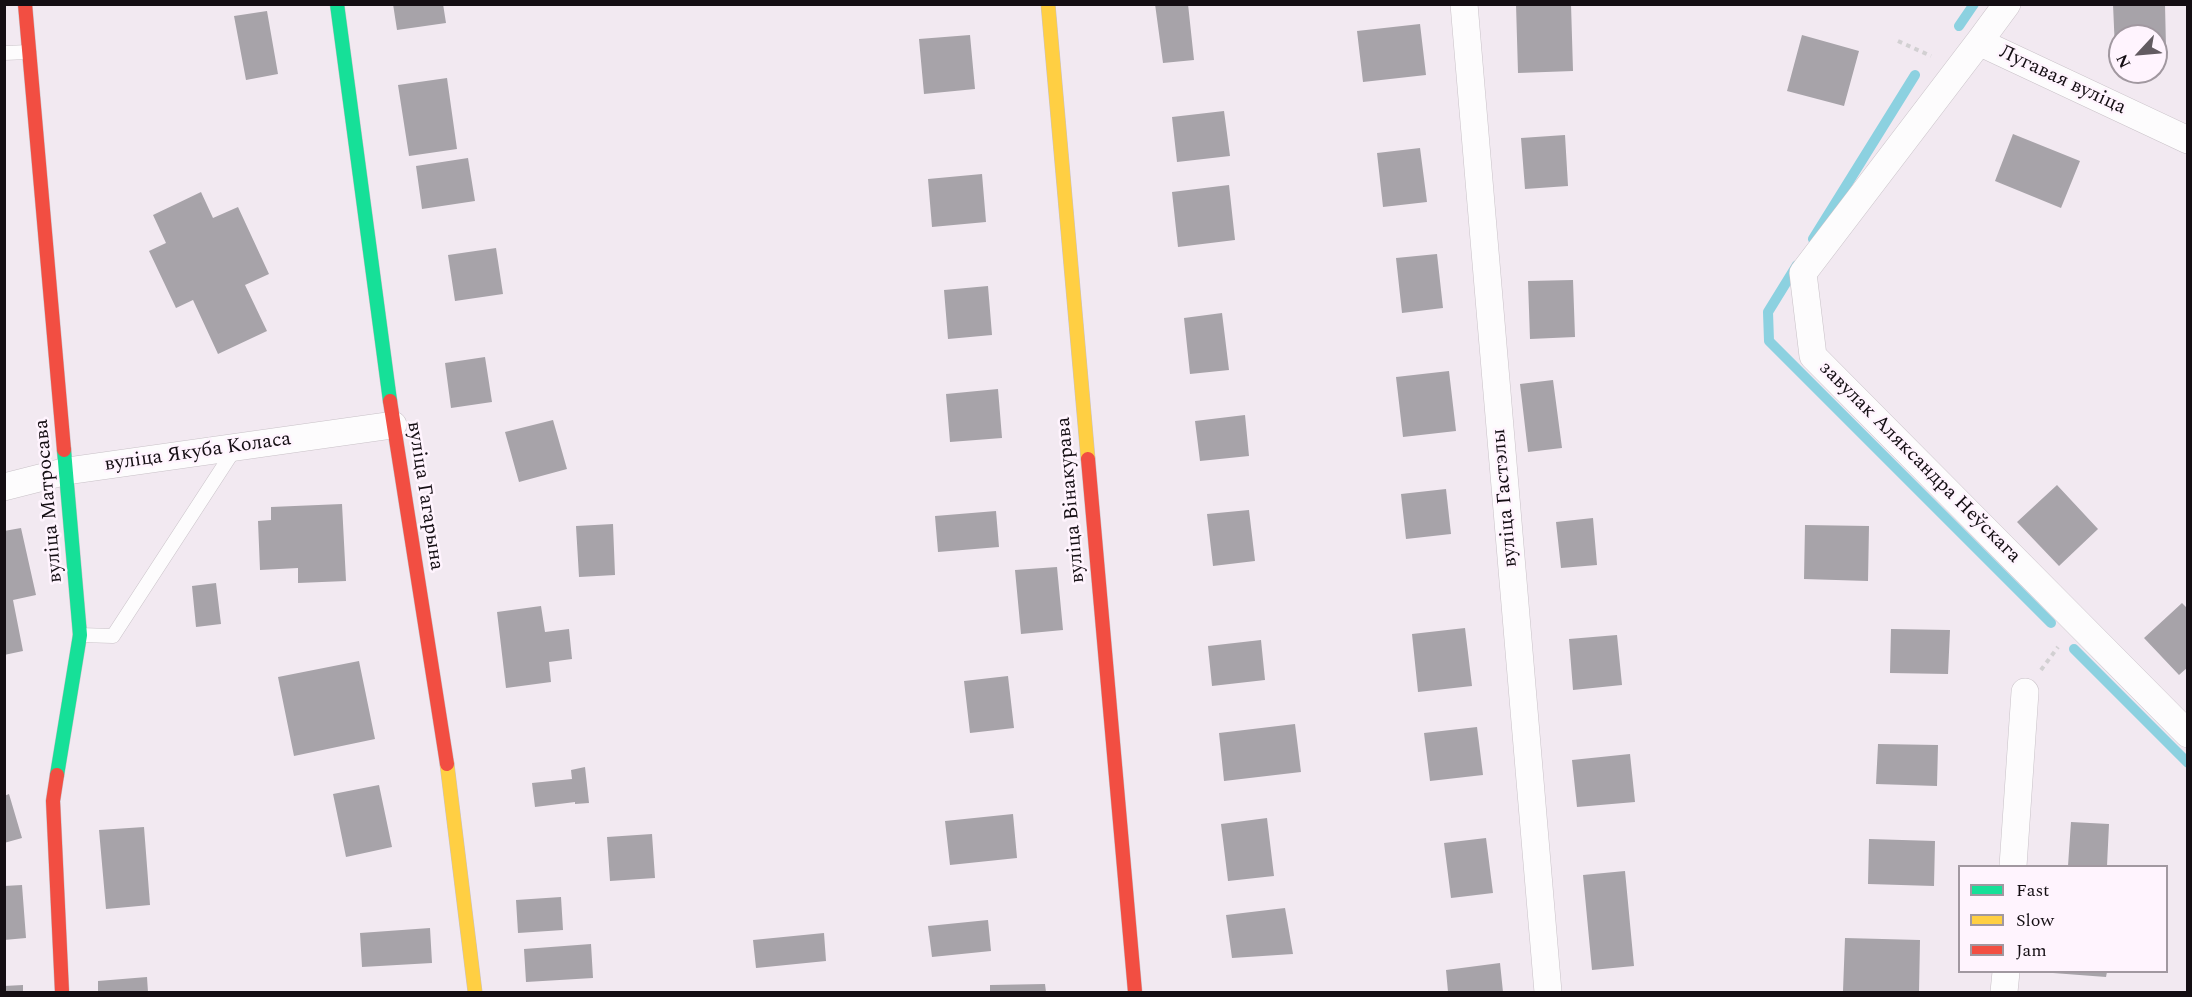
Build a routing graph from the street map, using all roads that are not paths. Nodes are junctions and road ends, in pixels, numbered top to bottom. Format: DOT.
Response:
graph roads {
  1 [pos="25,4"];
  2 [pos="337,4"];
  3 [pos="1048,4"];
  4 [pos="1464,4"];
  5 [pos="2007,4"];
  6 [pos="1979,42"];
  7 [pos="4,52"];
  8 [pos="29,52"];
  9 [pos="2187,140"];
  10 [pos="393,425"];
  11 [pos="236,447"];
  12 [pos="67,471"];
  13 [pos="4,487"];
  14 [pos="80,635"];
  15 [pos="2025,692"];
  16 [pos="2187,734"];
  17 [pos="2013,865"];
  18 [pos="2006,973"];
  19 [pos="62,993"];
  20 [pos="475,993"];
  21 [pos="1135,993"];
  22 [pos="1548,993"];
  23 [pos="2004,993"];
  1 -- 8 [label="street, вуліца Матросава"];
  2 -- 10 [label="street, вуліца Гагарына"];
  3 -- 21 [label="street, вуліца Вінакурава"];
  4 -- 22 [label="street, вуліца Гастэлы"];
  5 -- 6 [label="street, Лугавая вуліца"];
  6 -- 9 [label="street, Лугавая вуліца"];
  6 -- 16 [label="street, завулак Аляксандра Неўскага"];
  7 -- 8 [label="lane"];
  8 -- 12 [label="street, вуліца Матросава"];
  10 -- 11 [label="street, вуліца Якуба Коласа"];
  10 -- 20 [label="street, вуліца Гагарына"];
  11 -- 12 [label="street, вуліца Якуба Коласа"];
  11 -- 14 [label="lane"];
  12 -- 13 [label="street, вуліца Якуба Коласа"];
  12 -- 14 [label="street, вуліца Матросава"];
  14 -- 19 [label="street, вуліца Матросава"];
  15 -- 17 [label="street"];
  18 -- 23 [label="street"];
}
